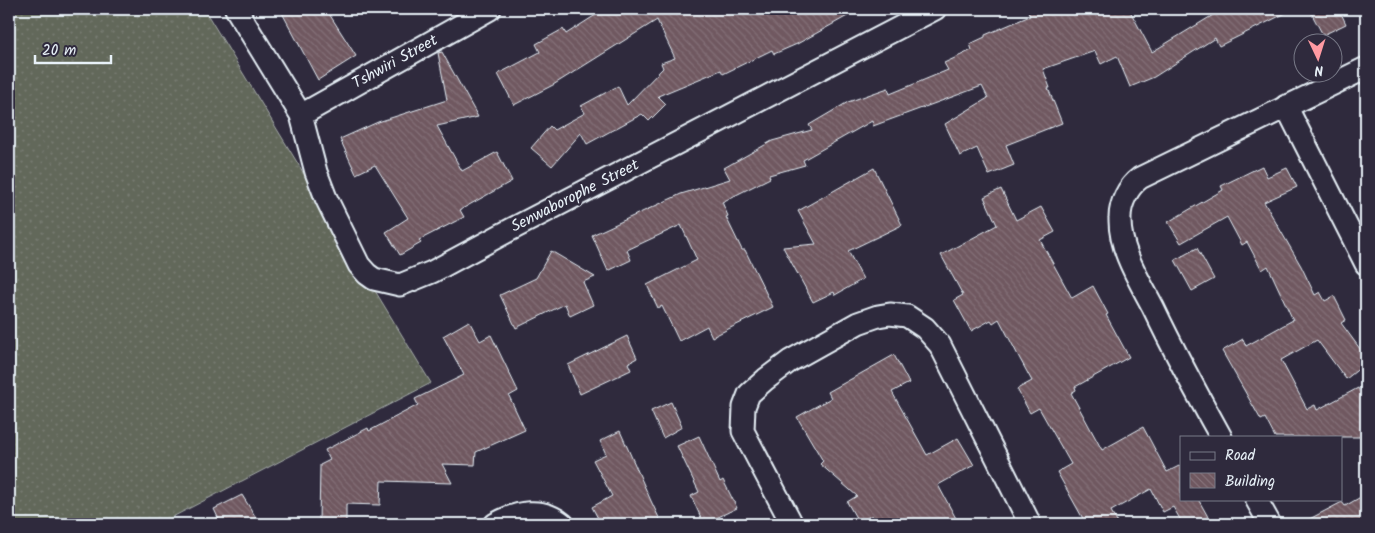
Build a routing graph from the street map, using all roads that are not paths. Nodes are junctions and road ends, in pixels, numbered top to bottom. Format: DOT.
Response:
graph roads {
  1 [pos="236,9"];
  2 [pos="490,9"];
  3 [pos="935,9"];
  4 [pos="1366,68"];
  5 [pos="1286,106"];
  6 [pos="301,115"];
  7 [pos="1366,264"];
  8 [pos="1220,436"];
  9 [pos="1257,500"];
  10 [pos="495,524"];
  11 [pos="563,524"];
  12 [pos="792,524"];
  13 [pos="1030,524"];
  14 [pos="1270,524"];
  1 -- 6 [label="street, Senwaborophe Street"];
  2 -- 6 [label="street, Tshwiri Street"];
  3 -- 6 [label="street, Senwaborophe Street"];
  4 -- 5 [label="street"];
  5 -- 7 [label="street"];
  5 -- 8 [label="street"];
  9 -- 14 [label="street"];
  10 -- 11 [label="street"];
  12 -- 13 [label="street"];
}
